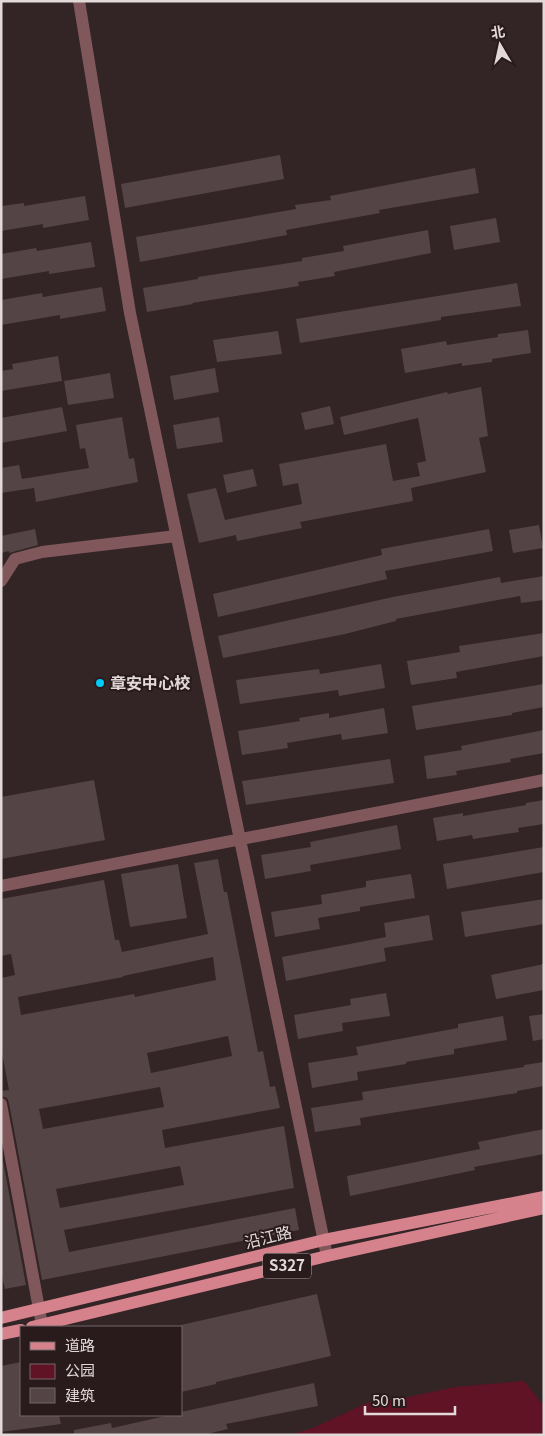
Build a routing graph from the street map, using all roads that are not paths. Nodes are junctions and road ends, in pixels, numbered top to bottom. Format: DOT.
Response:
graph roads {
  1 [pos="79,1"];
  2 [pos="176,536"];
  3 [pos="1,582"];
  4 [pos="544,780"];
  5 [pos="239,839"];
  6 [pos="1,886"];
  7 [pos="1,1104"];
  8 [pos="544,1196"];
  9 [pos="544,1208"];
  10 [pos="324,1240"];
  11 [pos="327,1256"];
  12 [pos="39,1309"];
  13 [pos="1,1318"];
  14 [pos="37,1326"];
  15 [pos="20,1330"];
  16 [pos="1,1334"];
  1 -- 2 [label="street"];
  2 -- 3 [label="street"];
  2 -- 5 [label="street"];
  4 -- 5 [label="street"];
  5 -- 6 [label="street"];
  5 -- 10 [label="street"];
  7 -- 12 [label="street"];
  8 -- 10 [label="main road, 沿江路"];
  9 -- 11 [label="main road, 沿江路 / S327"];
  10 -- 11 [label="street"];
  10 -- 12 [label="main road, 沿江路"];
  11 -- 14 [label="main road, 沿江路 / S327"];
  12 -- 13 [label="main road, 沿江路"];
  12 -- 14 [label="street"];
  15 -- 16 [label="main road"];
}
